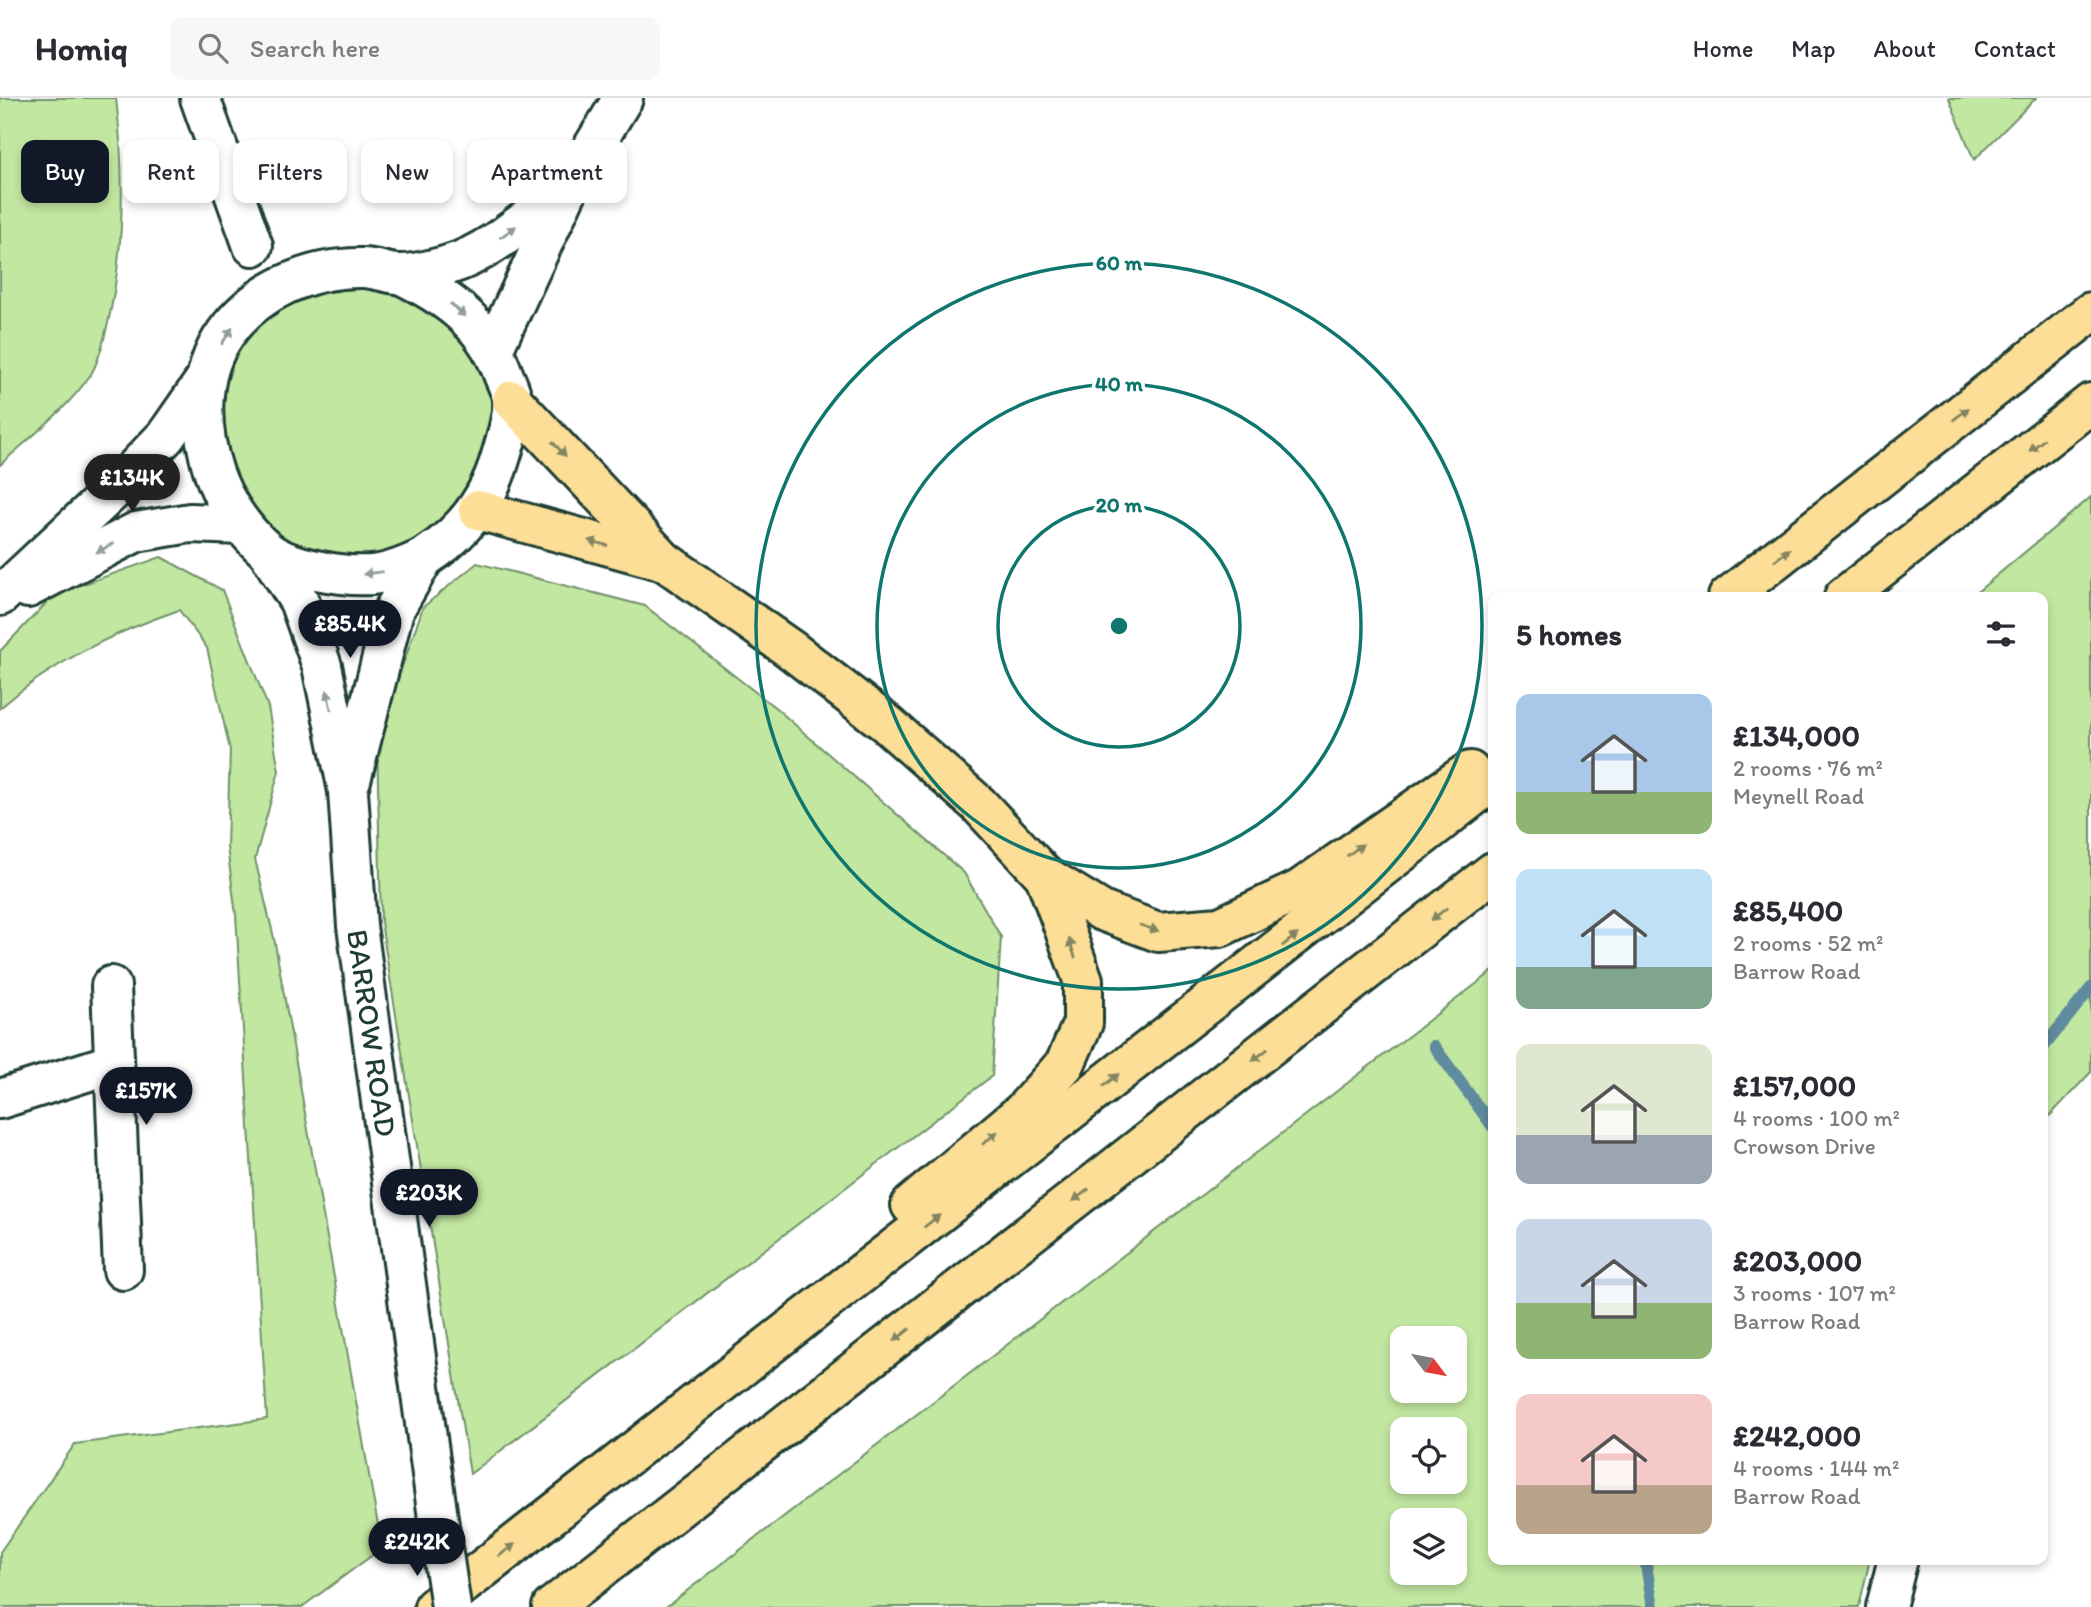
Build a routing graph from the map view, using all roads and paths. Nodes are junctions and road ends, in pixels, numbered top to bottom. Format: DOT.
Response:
graph roads {
  1 [pos="200,98"];
  2 [pos="623,98"];
  3 [pos="597,140"];
  4 [pos="546,203"];
  5 [pos="562,203"];
  6 [pos="253,246"];
  7 [pos="400,274"];
  8 [pos="2091,312"];
  9 [pos="494,348"];
  10 [pos="205,380"];
  11 [pos="512,400"];
  12 [pos="2091,403"];
  13 [pos="478,510"];
  14 [pos="255,539"];
  15 [pos="424,558"];
  16 [pos="664,561"];
  17 [pos="1734,592"];
  18 [pos="1850,592"];
  19 [pos="0,596"];
  20 [pos="0,603"];
  21 [pos="1488,760"];
  22 [pos="1488,785"];
  23 [pos="348,791"];
  24 [pos="1045,876"];
  25 [pos="1488,876"];
  26 [pos="111,986"];
  27 [pos="114,1063"];
  28 [pos="0,1099"];
  29 [pos="123,1270"];
  30 [pos="704,1399"];
  31 [pos="1896,1565"];
  32 [pos="434,1607"];
  33 [pos="451,1607"];
  34 [pos="552,1607"];
  35 [pos="1886,1607"];
  1 -- 6 [label="street"];
  2 -- 3 [label="street"];
  7 -- 4 [label="street, one-way"];
  5 -- 9 [label="street"];
  7 -- 9 [label="street, one-way"];
  10 -- 7 [label="street, one-way"];
  17 -- 8 [label="highway, one-way"];
  9 -- 11 [label="street"];
  10 -- 14 [label="street, BARROW ROAD"];
  10 -- 19 [label="street"];
  11 -- 13 [label="street"];
  11 -- 16 [label="highway, one-way"];
  12 -- 18 [label="highway, one-way"];
  13 -- 15 [label="street"];
  16 -- 13 [label="highway, one-way"];
  15 -- 14 [label="street, one-way"];
  14 -- 20 [label="street, one-way"];
  23 -- 14 [label="street, BARROW ROAD, one-way"];
  15 -- 23 [label="street, BARROW ROAD"];
  16 -- 24 [label="highway"];
  24 -- 21 [label="highway, one-way"];
  30 -- 22 [label="highway, one-way"];
  23 -- 33 [label="street, BARROW ROAD, bridge"];
  30 -- 24 [label="highway, one-way"];
  25 -- 34 [label="highway, one-way"];
  26 -- 27 [label="street"];
  27 -- 28 [label="street"];
  27 -- 29 [label="street"];
  32 -- 30 [label="highway, one-way"];
  31 -- 35 [label="street"];
}
